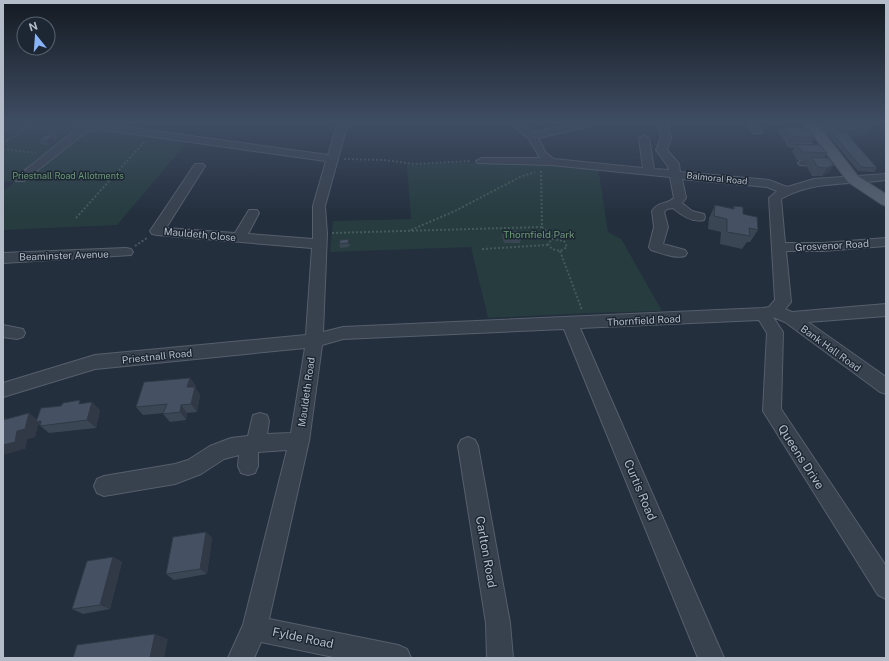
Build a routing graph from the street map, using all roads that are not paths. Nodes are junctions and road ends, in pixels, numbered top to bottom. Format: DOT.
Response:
graph roads {
  1 [pos="52,153"];
  2 [pos="292,153"];
  3 [pos="335,153"];
  4 [pos="540,153"];
  5 [pos="646,153"];
  6 [pos="663,153"];
  7 [pos="832,153"];
  8 [pos="333,159"];
  9 [pos="482,161"];
  10 [pos="804,162"];
  11 [pos="841,164"];
  12 [pos="544,165"];
  13 [pos="199,166"];
  14 [pos="648,171"];
  15 [pos="675,173"];
  16 [pos="886,177"];
  17 [pos="20,179"];
  18 [pos="853,179"];
  19 [pos="785,190"];
  20 [pos="886,201"];
  21 [pos="675,204"];
  22 [pos="253,213"];
  23 [pos="699,217"];
  24 [pos="239,238"];
  25 [pos="319,239"];
  26 [pos="886,242"];
  27 [pos="778,247"];
  28 [pos="126,252"];
  29 [pos="680,253"];
  30 [pos="3,258"];
  31 [pos="886,310"];
  32 [pos="769,313"];
  33 [pos="791,318"];
  34 [pos="578,323"];
  35 [pos="314,341"];
  36 [pos="886,387"];
  37 [pos="3,390"];
  38 [pos="260,421"];
  39 [pos="299,441"];
  40 [pos="252,444"];
  41 [pos="468,446"];
  42 [pos="248,466"];
  43 [pos="104,486"];
  44 [pos="886,587"];
  45 [pos="255,628"];
  46 [pos="241,658"];
  47 [pos="398,658"];
  48 [pos="500,658"];
  49 [pos="710,658"];
  1 -- 17 [label="street"];
  2 -- 8 [label="street"];
  3 -- 8 [label="street, Mauldeth Road"];
  4 -- 12 [label="street"];
  5 -- 14 [label="street"];
  6 -- 15 [label="street"];
  7 -- 11 [label="main road"];
  8 -- 25 [label="street, Mauldeth Road"];
  9 -- 12 [label="street, Balmoral Road"];
  10 -- 11 [label="street"];
  11 -- 18 [label="main road"];
  12 -- 14 [label="street, Balmoral Road"];
  13 -- 24 [label="street, Mauldeth Close"];
  14 -- 15 [label="street, Balmoral Road"];
  15 -- 19 [label="street, Balmoral Road"];
  15 -- 21 [label="street"];
  16 -- 18 [label="street"];
  18 -- 19 [label="street"];
  18 -- 20 [label="main road"];
  19 -- 27 [label="street"];
  21 -- 23 [label="street"];
  21 -- 29 [label="street"];
  22 -- 24 [label="street"];
  24 -- 25 [label="street, Mauldeth Close"];
  25 -- 35 [label="street, Mauldeth Road"];
  26 -- 27 [label="street, Grosvenor Road"];
  27 -- 32 [label="street"];
  28 -- 30 [label="street, Beaminster Avenue"];
  31 -- 33 [label="street"];
  32 -- 33 [label="street, Bank Hall Road"];
  32 -- 34 [label="street, Thornfield Road"];
  32 -- 44 [label="street, Queens Drive"];
  33 -- 36 [label="street, Bank Hall Road"];
  34 -- 35 [label="street, Thornfield Road"];
  34 -- 49 [label="street, Curtis Road"];
  35 -- 37 [label="street, Priestnall Road"];
  35 -- 39 [label="street, Mauldeth Road"];
  38 -- 40 [label="street"];
  39 -- 40 [label="street"];
  39 -- 45 [label="street, Mauldeth Road"];
  40 -- 42 [label="street"];
  40 -- 43 [label="street"];
  41 -- 48 [label="street, Carlton Road"];
  45 -- 46 [label="street, Mauldeth Road"];
  45 -- 47 [label="street, Fylde Road"];
}
